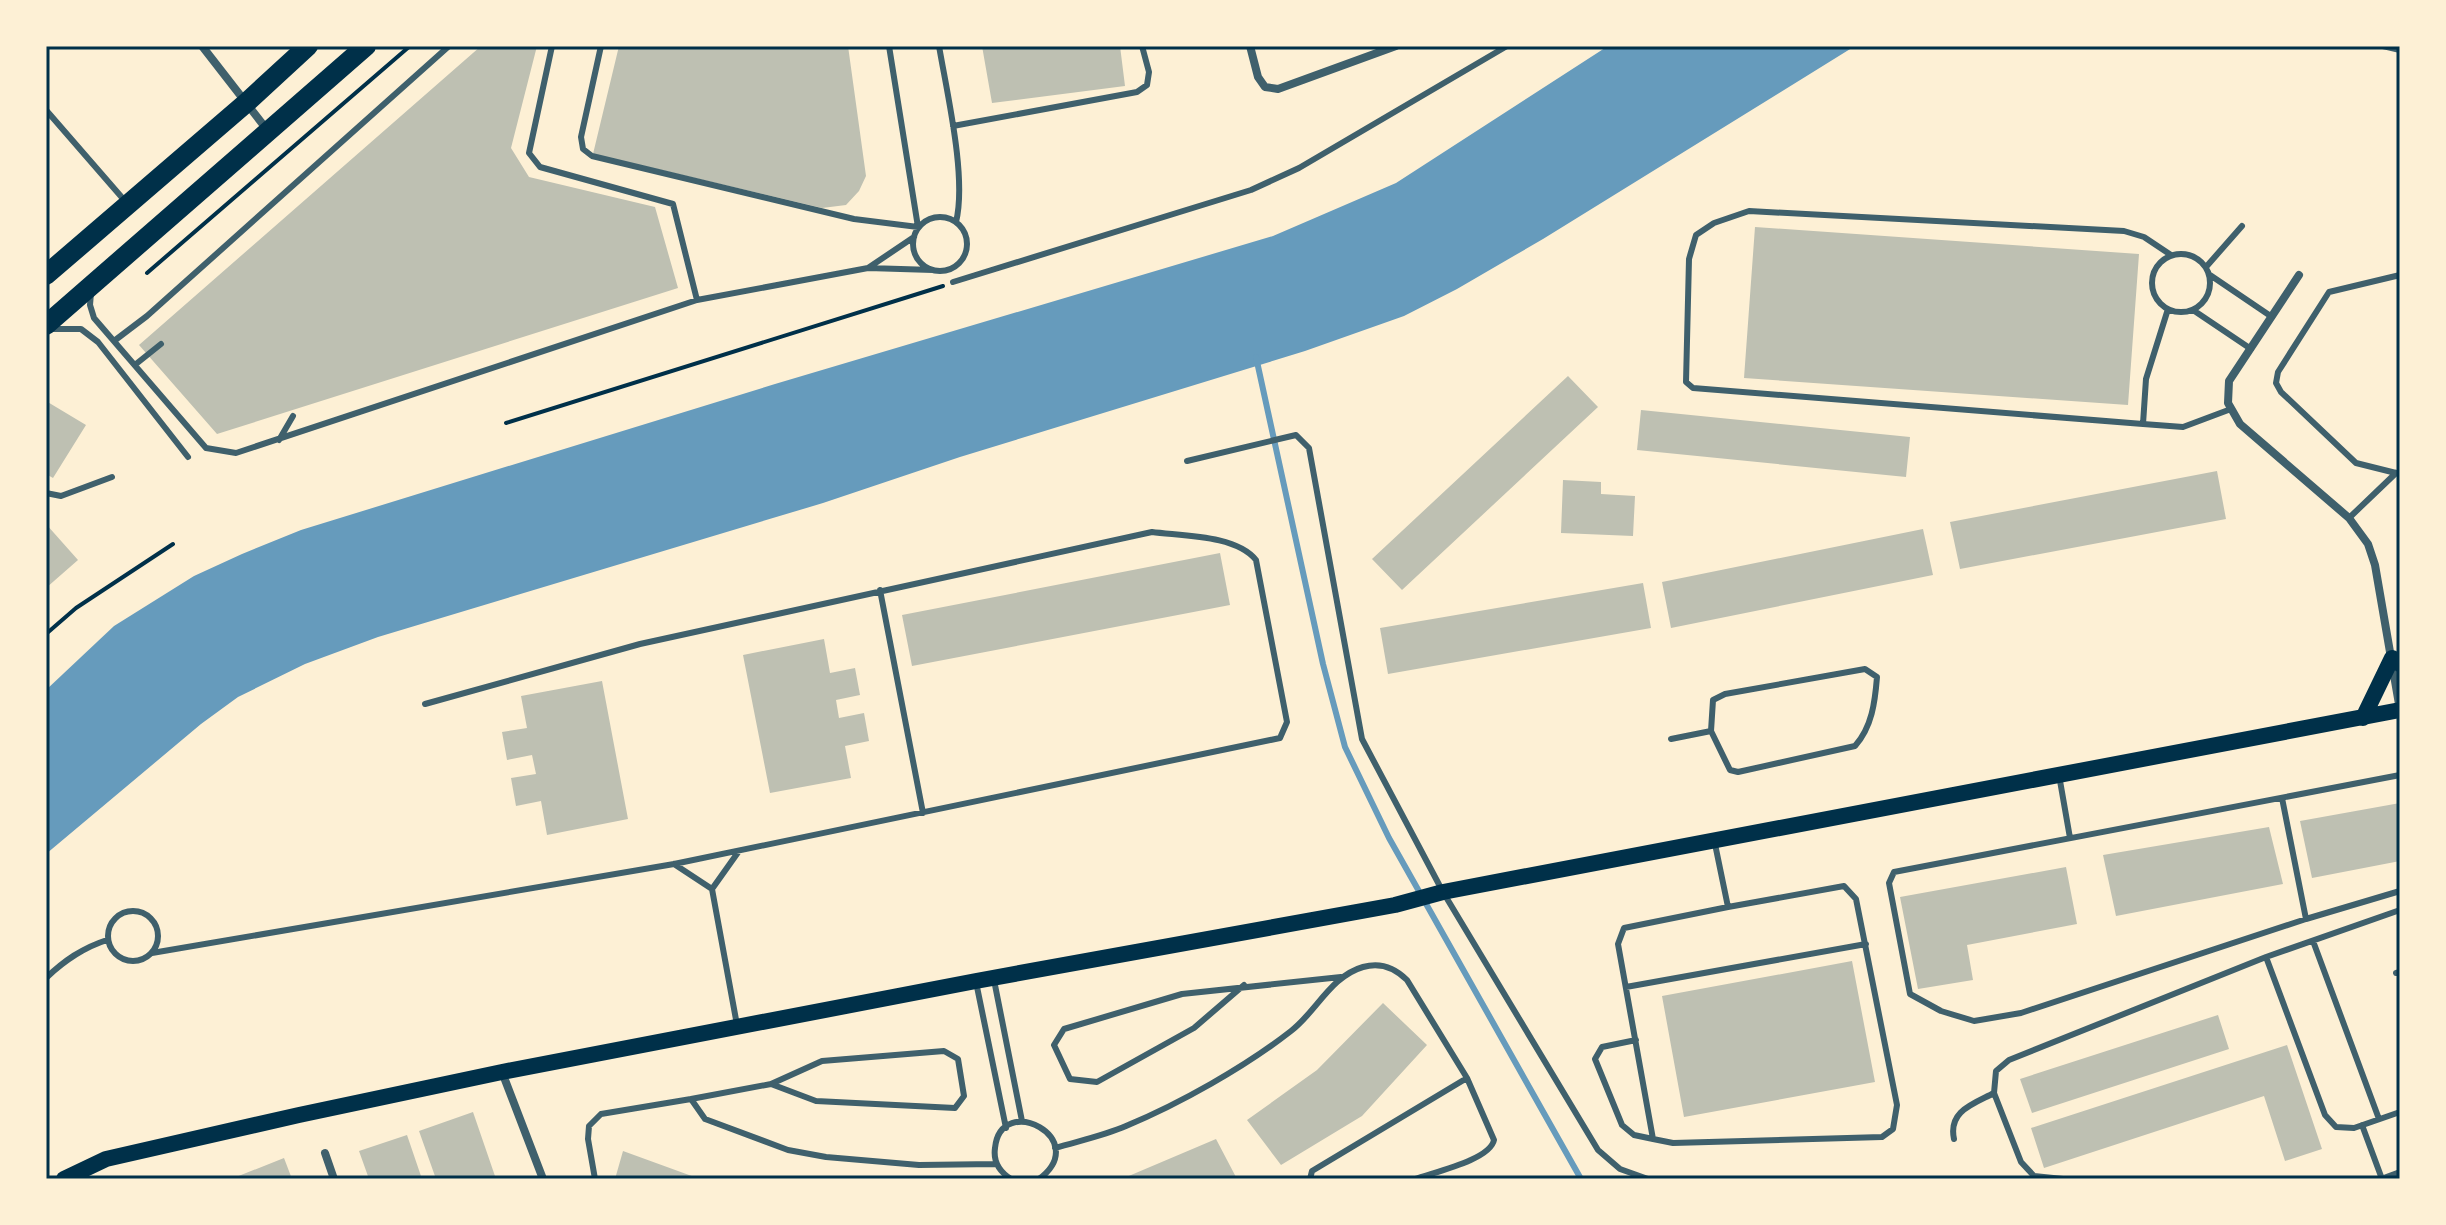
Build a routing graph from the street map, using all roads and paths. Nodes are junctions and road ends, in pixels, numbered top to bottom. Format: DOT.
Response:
graph roads {
  1 [pos="202,46"];
  2 [pos="308,46"];
  3 [pos="366,46"];
  4 [pos="410,46"];
  5 [pos="449,46"];
  6 [pos="552,46"];
  7 [pos="601,46"];
  8 [pos="889,46"];
  9 [pos="939,46"];
  10 [pos="1142,46"];
  11 [pos="1250,46"];
  12 [pos="1396,46"];
  13 [pos="1507,46"];
  14 [pos="2383,46"];
  15 [pos="2400,50"];
  16 [pos="246,103"];
  17 [pos="46,110"];
  18 [pos="953,126"];
  19 [pos="268,131"];
  20 [pos="128,205"];
  21 [pos="956,222"];
  22 [pos="2242,226"];
  23 [pos="918,227"];
  24 [pos="914,237"];
  25 [pos="2171,255"];
  26 [pos="2206,267"];
  27 [pos="868,268"];
  28 [pos="933,270"];
  29 [pos="147,273"];
  30 [pos="46,275"];
  31 [pos="2210,275"];
  32 [pos="2299,275"];
  33 [pos="2400,275"];
  34 [pos="953,282"];
  35 [pos="94,283"];
  36 [pos="697,300"];
  37 [pos="2168,309"];
  38 [pos="2193,310"];
  39 [pos="2272,317"];
  40 [pos="46,325"];
  41 [pos="46,331"];
  42 [pos="114,341"];
  43 [pos="161,344"];
  44 [pos="2251,349"];
  45 [pos="136,364"];
  46 [pos="2231,409"];
  47 [pos="293,416"];
  48 [pos="506,423"];
  49 [pos="2143,424"];
  50 [pos="279,440"];
  51 [pos="188,457"];
  52 [pos="1187,461"];
  53 [pos="2398,474"];
  54 [pos="112,477"];
  55 [pos="46,493"];
  56 [pos="2349,518"];
  57 [pos="173,544"];
  58 [pos="880,590"];
  59 [pos="46,634"];
  60 [pos="2396,661"];
  61 [pos="425,704"];
  62 [pos="2400,710"];
  63 [pos="2363,718"];
  64 [pos="1711,731"];
  65 [pos="1671,739"];
  66 [pos="2059,775"];
  67 [pos="2400,775"];
  68 [pos="2282,798"];
  69 [pos="923,813"];
  70 [pos="2070,838"];
  71 [pos="1714,840"];
  72 [pos="739,851"];
  73 [pos="674,864"];
  74 [pos="712,889"];
  75 [pos="2400,891"];
  76 [pos="1443,892"];
  77 [pos="1728,907"];
  78 [pos="2400,910"];
  79 [pos="2306,919"];
  80 [pos="107,940"];
  81 [pos="2313,941"];
  82 [pos="1866,944"];
  83 [pos="152,953"];
  84 [pos="2266,957"];
  85 [pos="1341,977"];
  86 [pos="46,978"];
  87 [pos="994,978"];
  88 [pos="976,981"];
  89 [pos="1244,985"];
  90 [pos="1626,987"];
  91 [pos="738,1028"];
  92 [pos="1636,1040"];
  93 [pos="502,1072"];
  94 [pos="1467,1078"];
  95 [pos="771,1084"];
  96 [pos="1994,1093"];
  97 [pos="691,1099"];
  98 [pos="2400,1112"];
  99 [pos="2379,1119"];
  100 [pos="1022,1121"];
  101 [pos="2362,1125"];
  102 [pos="1006,1128"];
  103 [pos="1653,1139"];
  104 [pos="1954,1139"];
  105 [pos="1055,1148"];
  106 [pos="325,1153"];
  107 [pos="996,1164"];
  108 [pos="2400,1172"];
  109 [pos="64,1179"];
  110 [pos="334,1179"];
  111 [pos="543,1179"];
  112 [pos="595,1179"];
  113 [pos="1011,1179"];
  114 [pos="1039,1179"];
  115 [pos="1310,1179"];
  116 [pos="1415,1179"];
  117 [pos="1648,1179"];
  118 [pos="2063,1179"];
  119 [pos="2382,1179"];
  1 -- 16 [label="street"];
  2 -- 16 [label="main road"];
  3 -- 19 [label="main road"];
  4 -- 29 [label="path"];
  5 -- 42 [label="lane"];
  6 -- 36 [label="lane"];
  7 -- 23 [label="lane"];
  8 -- 23 [label="lane"];
  9 -- 18 [label="lane"];
  10 -- 18 [label="lane"];
  11 -- 12 [label="street"];
  13 -- 34 [label="lane"];
  14 -- 15 [label="lane"];
  16 -- 19 [label="street"];
  16 -- 20 [label="main road"];
  17 -- 20 [label="lane"];
  18 -- 21 [label="lane"];
  19 -- 35 [label="main road"];
  20 -- 30 [label="main road"];
  21 -- 23 [label="lane"];
  21 -- 28 [label="lane"];
  22 -- 26 [label="lane"];
  23 -- 24 [label="lane"];
  24 -- 27 [label="lane"];
  24 -- 28 [label="lane"];
  25 -- 26 [label="lane"];
  25 -- 37 [label="lane"];
  25 -- 49 [label="lane"];
  26 -- 31 [label="lane"];
  27 -- 28 [label="lane"];
  27 -- 36 [label="lane"];
  31 -- 38 [label="lane"];
  31 -- 39 [label="lane"];
  32 -- 39 [label="street"];
  33 -- 53 [label="lane"];
  34 -- 48 [label="path"];
  35 -- 40 [label="main road"];
  35 -- 42 [label="lane"];
  36 -- 50 [label="lane"];
  37 -- 38 [label="lane"];
  37 -- 49 [label="lane"];
  38 -- 44 [label="lane"];
  39 -- 44 [label="street"];
  41 -- 51 [label="lane"];
  42 -- 45 [label="lane"];
  43 -- 45 [label="lane"];
  44 -- 46 [label="street"];
  45 -- 50 [label="lane"];
  46 -- 49 [label="lane"];
  46 -- 56 [label="street"];
  47 -- 50 [label="lane"];
  52 -- 76 [label="lane"];
  53 -- 56 [label="lane"];
  54 -- 55 [label="lane"];
  56 -- 60 [label="street"];
  57 -- 59 [label="path"];
  58 -- 61 [label="lane"];
  58 -- 69 [label="lane"];
  58 -- 69 [label="lane"];
  60 -- 62 [label="street"];
  60 -- 63 [label="main road"];
  62 -- 63 [label="main road"];
  63 -- 66 [label="main road"];
  64 -- 64 [label="lane"];
  64 -- 65 [label="lane"];
  66 -- 70 [label="lane"];
  66 -- 71 [label="main road"];
  67 -- 68 [label="lane"];
  68 -- 70 [label="lane"];
  68 -- 79 [label="lane"];
  69 -- 72 [label="lane"];
  70 -- 79 [label="lane"];
  71 -- 76 [label="main road"];
  71 -- 77 [label="lane"];
  72 -- 73 [label="lane"];
  72 -- 74 [label="lane"];
  73 -- 74 [label="lane"];
  73 -- 83 [label="lane"];
  74 -- 91 [label="lane"];
  75 -- 79 [label="lane"];
  76 -- 87 [label="main road"];
  76 -- 117 [label="lane"];
  77 -- 82 [label="lane"];
  77 -- 90 [label="lane"];
  78 -- 81 [label="lane"];
  80 -- 83 [label="lane"];
  80 -- 83 [label="lane"];
  80 -- 86 [label="lane"];
  81 -- 84 [label="lane"];
  81 -- 99 [label="lane"];
  82 -- 90 [label="lane"];
  82 -- 103 [label="lane"];
  84 -- 96 [label="lane"];
  84 -- 101 [label="lane"];
  85 -- 89 [label="lane"];
  85 -- 94 [label="lane"];
  85 -- 105 [label="lane"];
  87 -- 88 [label="main road"];
  87 -- 100 [label="lane"];
  88 -- 91 [label="main road"];
  88 -- 102 [label="lane"];
  89 -- 89 [label="lane"];
  90 -- 92 [label="lane"];
  91 -- 93 [label="main road"];
  92 -- 103 [label="lane"];
  92 -- 103 [label="lane"];
  93 -- 109 [label="main road"];
  93 -- 111 [label="street"];
  94 -- 115 [label="lane"];
  94 -- 116 [label="lane"];
  95 -- 95 [label="lane"];
  95 -- 97 [label="lane"];
  96 -- 104 [label="lane"];
  96 -- 118 [label="lane"];
  97 -- 107 [label="lane"];
  97 -- 112 [label="lane"];
  98 -- 99 [label="lane"];
  99 -- 101 [label="lane"];
  100 -- 102 [label="lane"];
  100 -- 105 [label="lane"];
  101 -- 119 [label="lane"];
  102 -- 107 [label="lane"];
  105 -- 114 [label="lane"];
  106 -- 110 [label="street"];
  107 -- 113 [label="lane"];
  108 -- 119 [label="lane"];
}
